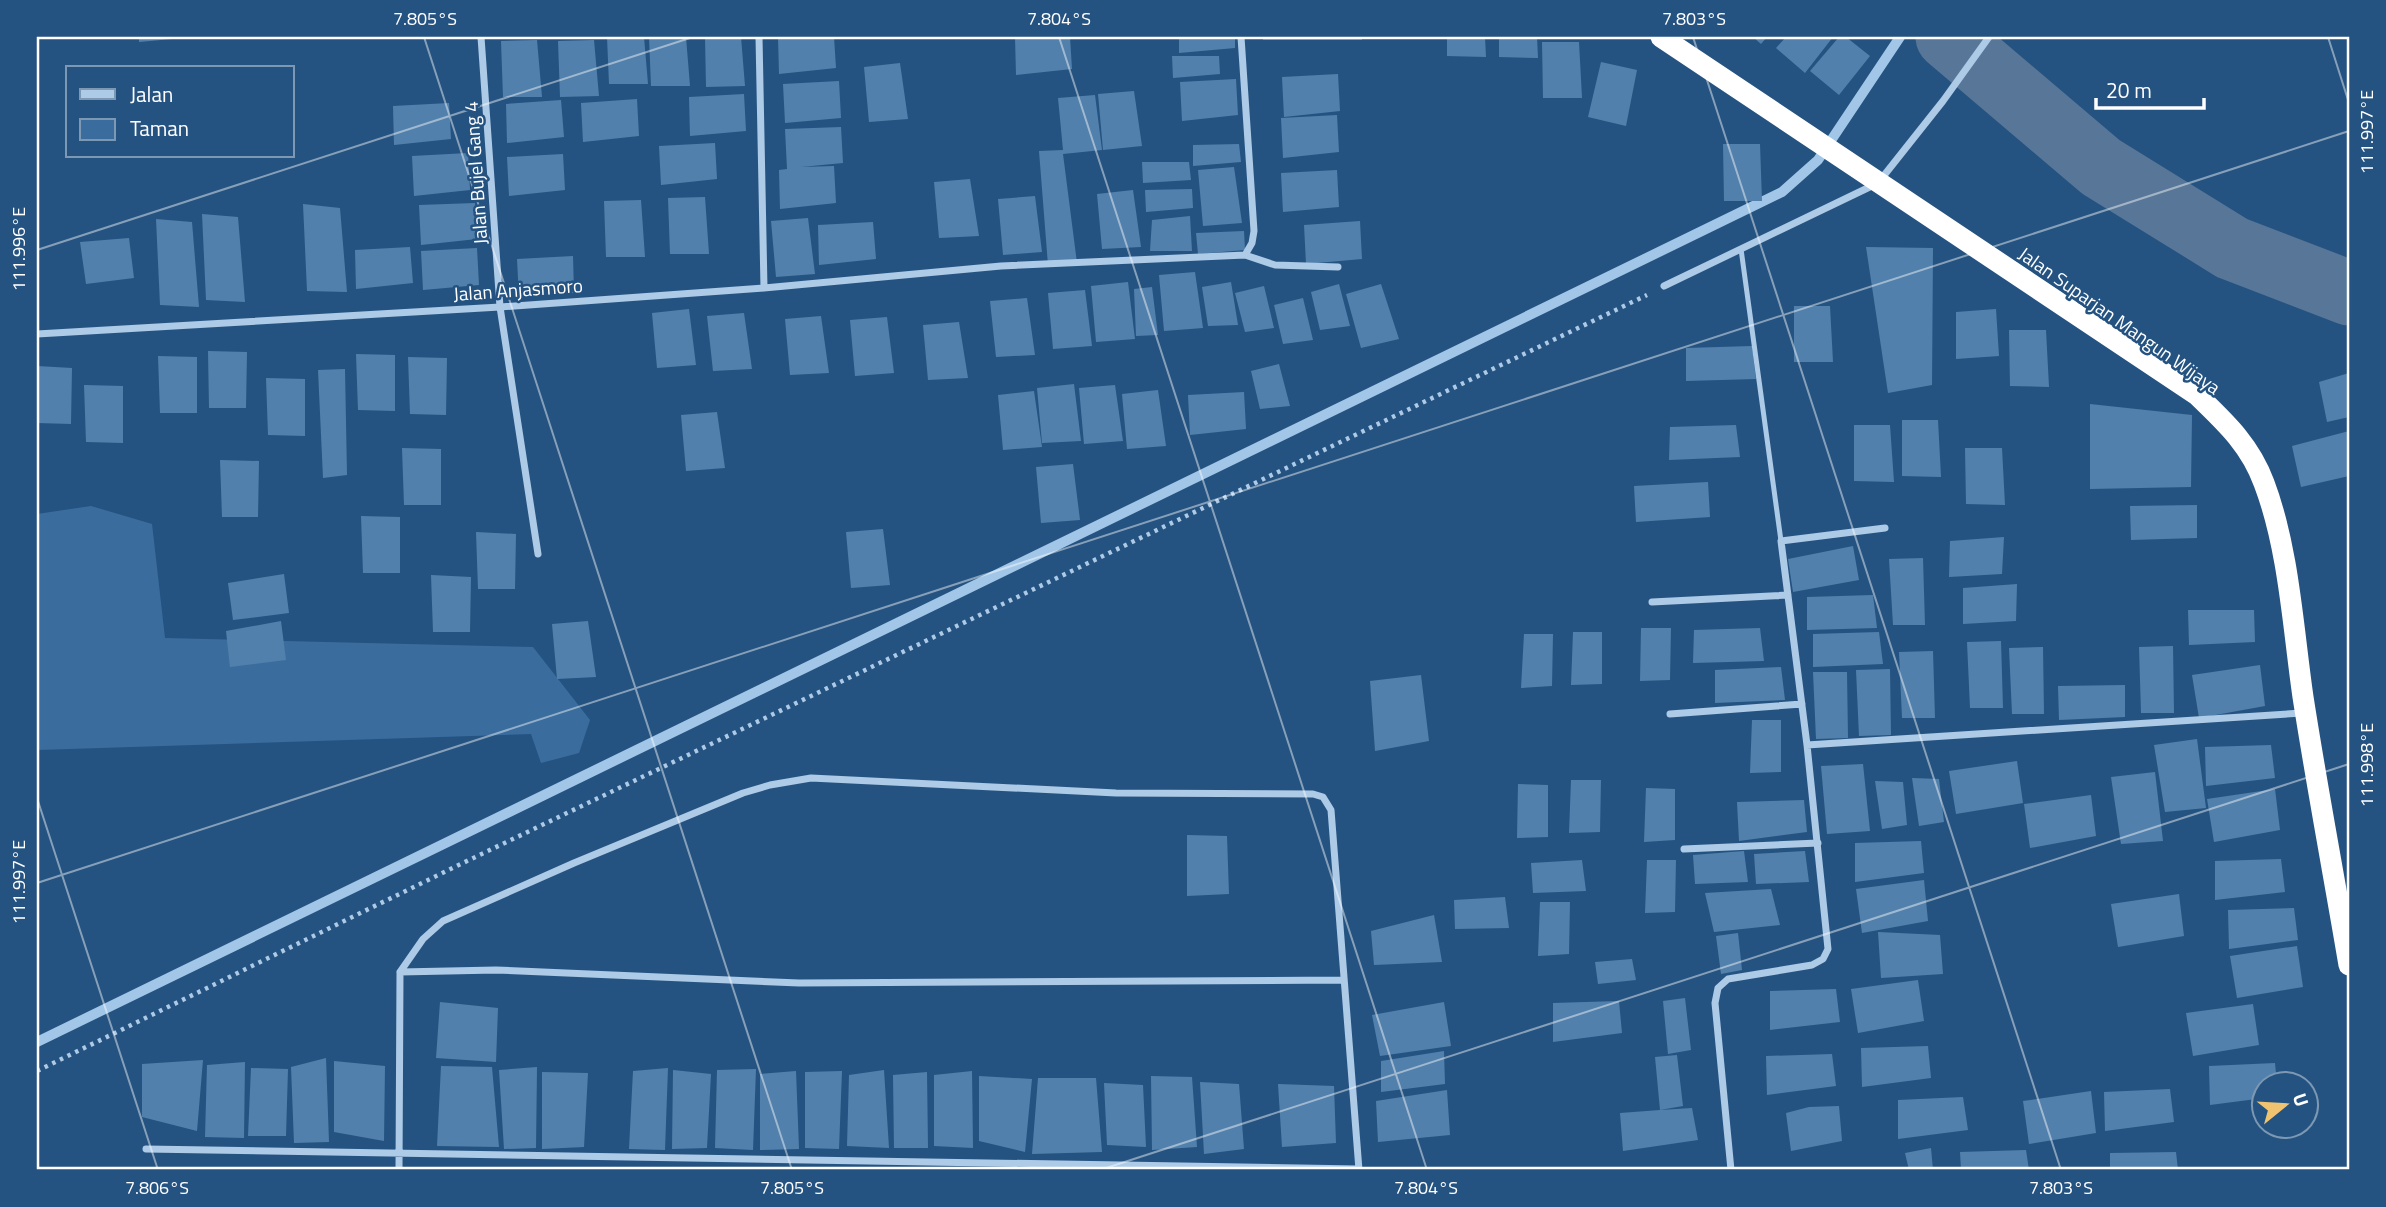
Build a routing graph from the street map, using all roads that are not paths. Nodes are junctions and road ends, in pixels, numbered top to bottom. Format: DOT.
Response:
graph roads {
  1 [pos="481,37"];
  2 [pos="759,37"];
  3 [pos="1241,37"];
  4 [pos="1661,37"];
  5 [pos="1989,37"];
  6 [pos="1878,183"];
  7 [pos="1741,249"];
  8 [pos="1245,255"];
  9 [pos="1338,267"];
  10 [pos="1664,286"];
  11 [pos="764,288"];
  12 [pos="500,307"];
  13 [pos="37,334"];
  14 [pos="1885,528"];
  15 [pos="1781,541"];
  16 [pos="538,554"];
  17 [pos="1788,595"];
  18 [pos="1652,602"];
  19 [pos="1802,704"];
  20 [pos="2306,713"];
  21 [pos="1670,714"];
  22 [pos="1807,746"];
  23 [pos="1818,843"];
  24 [pos="1684,849"];
  25 [pos="2349,965"];
  26 [pos="400,972"];
  27 [pos="1343,980"];
  28 [pos="146,1149"];
  29 [pos="399,1154"];
  30 [pos="399,1170"];
  31 [pos="1359,1170"];
  32 [pos="1731,1170"];
  1 -- 12 [label="street, Jalan Bujel Gang 4"];
  2 -- 11 [label="street"];
  3 -- 8 [label="street"];
  4 -- 6 [label="highway, Jalan Suparjan Mangun Wijaya"];
  5 -- 6 [label="street"];
  6 -- 7 [label="street"];
  6 -- 20 [label="highway, Jalan Suparjan Mangun Wijaya"];
  7 -- 10 [label="street"];
  7 -- 15 [label="lane"];
  8 -- 9 [label="street, Jalan Anjasmoro"];
  8 -- 11 [label="street, Jalan Anjasmoro"];
  11 -- 12 [label="street, Jalan Anjasmoro"];
  12 -- 13 [label="street, Jalan Anjasmoro"];
  12 -- 16 [label="street, Jalan Bujel Gang 4"];
  14 -- 15 [label="street"];
  15 -- 17 [label="street"];
  17 -- 18 [label="street"];
  17 -- 19 [label="street"];
  19 -- 21 [label="street"];
  19 -- 22 [label="street"];
  20 -- 22 [label="street"];
  20 -- 25 [label="highway, Jalan Suparjan Mangun Wijaya"];
  22 -- 23 [label="street"];
  23 -- 24 [label="street"];
  23 -- 32 [label="street"];
  26 -- 27 [label="street"];
  26 -- 27 [label="street"];
  26 -- 29 [label="street"];
  27 -- 31 [label="street"];
  28 -- 29 [label="street"];
  29 -- 30 [label="street"];
  29 -- 31 [label="street"];
}
